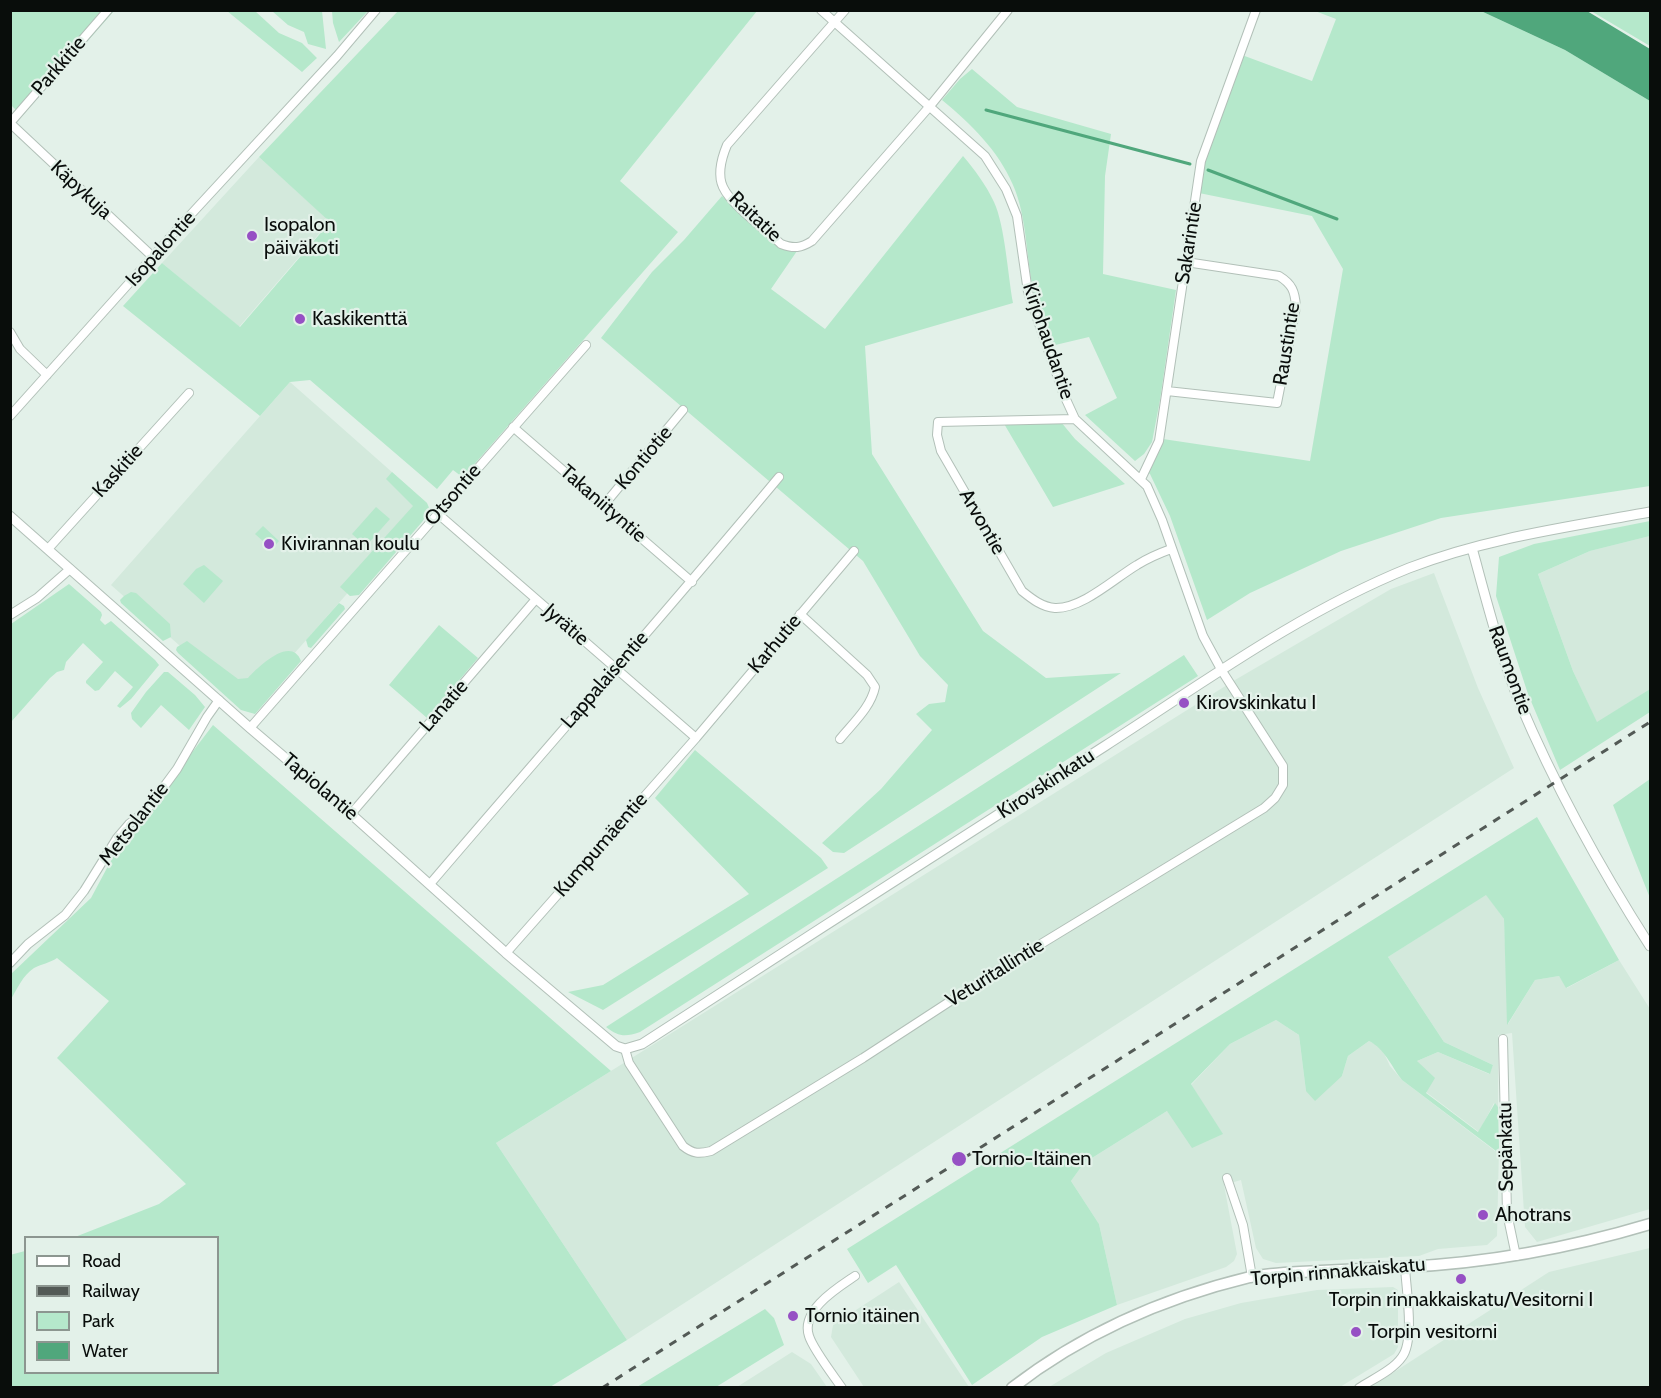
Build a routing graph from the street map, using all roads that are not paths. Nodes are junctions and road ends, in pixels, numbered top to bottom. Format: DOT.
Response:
graph roads {
  1 [pos="108,10"];
  2 [pos="376,10"];
  3 [pos="820,10"];
  4 [pos="846,10"];
  5 [pos="1008,10"];
  6 [pos="1256,10"];
  7 [pos="835,23"];
  8 [pos="930,106"];
  9 [pos="10,123"];
  10 [pos="153,257"];
  11 [pos="1186,262"];
  12 [pos="10,332"];
  13 [pos="586,345"];
  14 [pos="47,375"];
  15 [pos="1167,390"];
  16 [pos="189,393"];
  17 [pos="683,410"];
  18 [pos="10,416"];
  19 [pos="1075,419"];
  20 [pos="513,427"];
  21 [pos="779,477"];
  22 [pos="1141,479"];
  23 [pos="604,505"];
  24 [pos="1650,512"];
  25 [pos="437,513"];
  26 [pos="10,516"];
  27 [pos="1472,548"];
  28 [pos="48,549"];
  29 [pos="1171,549"];
  30 [pos="855,551"];
  31 [pos="70,569"];
  32 [pos="692,582"];
  33 [pos="536,599"];
  34 [pos="801,614"];
  35 [pos="10,615"];
  36 [pos="615,668"];
  37 [pos="1222,671"];
  38 [pos="219,700"];
  39 [pos="250,728"];
  40 [pos="696,738"];
  41 [pos="840,739"];
  42 [pos="351,814"];
  43 [pos="430,884"];
  44 [pos="1650,946"];
  45 [pos="506,953"];
  46 [pos="10,963"];
  47 [pos="1503,1039"];
  48 [pos="629,1048"];
  49 [pos="1227,1178"];
  50 [pos="1650,1224"];
  51 [pos="1516,1256"];
  52 [pos="1405,1267"];
  53 [pos="855,1276"];
  54 [pos="1252,1277"];
  55 [pos="842,1388"];
  56 [pos="1012,1388"];
  57 [pos="1359,1388"];
  1 -- 9 [label="street, Parkkitie"];
  2 -- 10 [label="street, Isopalontie"];
  3 -- 7 [label="street, Kirjohaudantie"];
  4 -- 7 [label="street, Raitatie"];
  5 -- 8 [label="street, Raitatie"];
  6 -- 11 [label="street, Sakarintie"];
  7 -- 8 [label="street, Kirjohaudantie"];
  7 -- 8 [label="street, Raitatie"];
  8 -- 19 [label="street, Kirjohaudantie"];
  9 -- 10 [label="street, Käpykuja"];
  10 -- 14 [label="street, Isopalontie"];
  11 -- 15 [label="street, Sakarintie"];
  11 -- 15 [label="street, Raustintie"];
  12 -- 14 [label="street"];
  13 -- 20 [label="street, Otsontie"];
  14 -- 18 [label="street, Isopalontie"];
  15 -- 22 [label="street, Sakarintie"];
  16 -- 28 [label="street, Kaskitie"];
  17 -- 23 [label="street, Kontiotie"];
  19 -- 22 [label="street, Kirjohaudantie"];
  19 -- 29 [label="street, Arvontie"];
  20 -- 23 [label="street, Takaniityntie"];
  20 -- 25 [label="street, Otsontie"];
  21 -- 32 [label="street, Lappalaisentie"];
  22 -- 29 [label="street, Kirjohaudantie"];
  23 -- 32 [label="street, Takaniityntie"];
  24 -- 27 [label="street"];
  25 -- 33 [label="street, Jyrätie"];
  25 -- 39 [label="street, Otsontie"];
  26 -- 28 [label="street, Tapiolantie"];
  27 -- 37 [label="street, Kirovskinkatu"];
  27 -- 44 [label="street, Raumontie"];
  28 -- 31 [label="street, Tapiolantie"];
  29 -- 37 [label="street, Kirjohaudantie"];
  30 -- 34 [label="street, Karhutie"];
  31 -- 35 [label="street"];
  31 -- 38 [label="street, Tapiolantie"];
  32 -- 36 [label="street, Lappalaisentie"];
  33 -- 36 [label="street, Jyrätie"];
  33 -- 42 [label="street, Lanatie"];
  34 -- 40 [label="street, Karhutie"];
  34 -- 41 [label="street"];
  36 -- 40 [label="street, Jyrätie"];
  36 -- 43 [label="street, Lappalaisentie"];
  37 -- 48 [label="street, Kirovskinkatu"];
  37 -- 48 [label="street, Veturitallintie"];
  38 -- 39 [label="street, Tapiolantie"];
  38 -- 46 [label="street, Metsolantie"];
  39 -- 42 [label="street, Tapiolantie"];
  40 -- 45 [label="street, Kumpumäentie"];
  42 -- 43 [label="street, Tapiolantie"];
  43 -- 45 [label="street, Tapiolantie"];
  45 -- 48 [label="street, Tapiolantie"];
  47 -- 51 [label="street, Sepänkatu"];
  49 -- 54 [label="street"];
  50 -- 51 [label="main road, Torpin rinnakkaiskatu"];
  51 -- 52 [label="main road, Torpin rinnakkaiskatu"];
  52 -- 54 [label="main road, Torpin rinnakkaiskatu"];
  52 -- 57 [label="street"];
  53 -- 55 [label="street"];
  54 -- 56 [label="main road, Torpin rinnakkaiskatu"];
}
